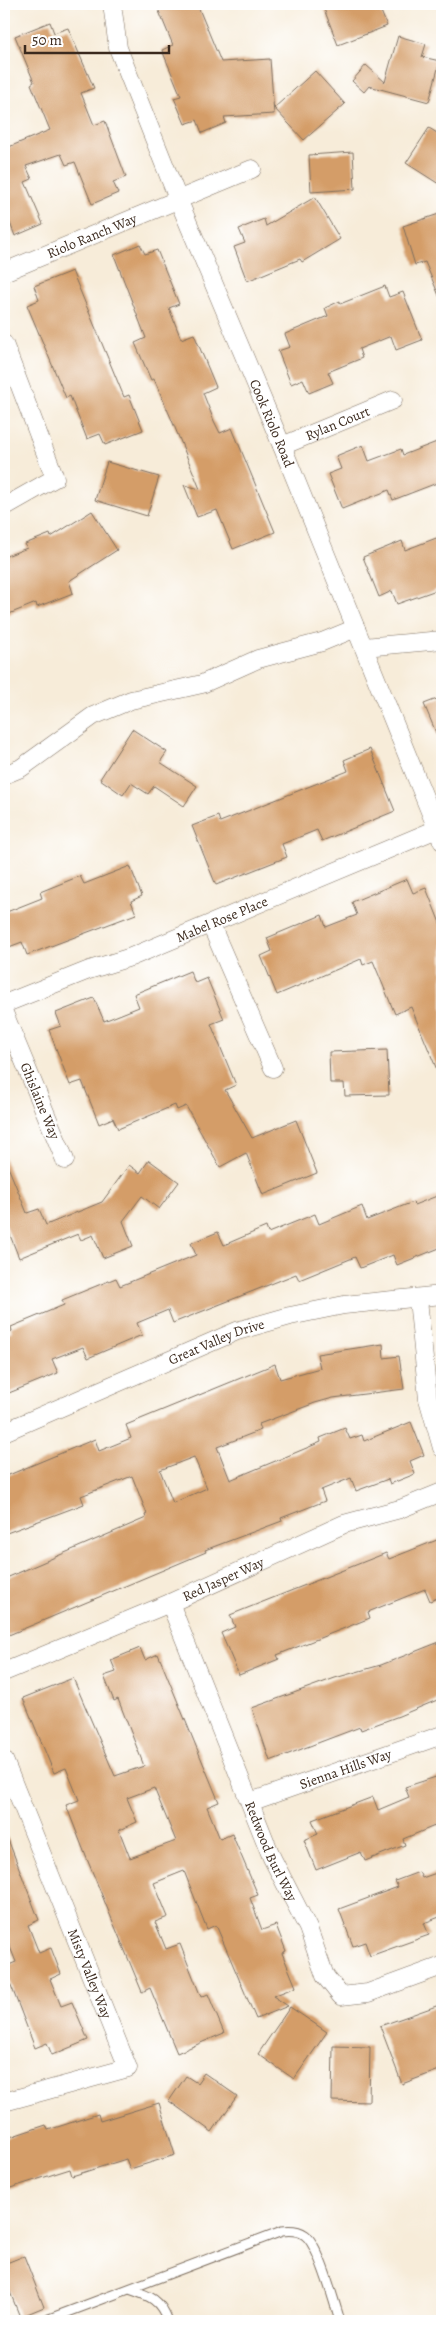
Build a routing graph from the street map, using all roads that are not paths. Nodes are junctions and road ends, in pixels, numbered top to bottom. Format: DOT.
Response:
graph roads {
  1 [pos="112,4"];
  2 [pos="252,169"];
  3 [pos="178,199"];
  4 [pos="4,272"];
  5 [pos="4,344"];
  6 [pos="393,400"];
  7 [pos="282,446"];
  8 [pos="4,507"];
  9 [pos="356,628"];
  10 [pos="442,640"];
  11 [pos="364,646"];
  12 [pos="4,775"];
  13 [pos="440,835"];
  14 [pos="211,925"];
  15 [pos="4,1004"];
  16 [pos="4,1013"];
  17 [pos="273,1068"];
  18 [pos="65,1160"];
  19 [pos="442,1295"];
  20 [pos="418,1300"];
  21 [pos="4,1432"];
  22 [pos="442,1448"];
  23 [pos="442,1492"];
  24 [pos="170,1603"];
  25 [pos="4,1672"];
  26 [pos="442,1735"];
  27 [pos="4,1760"];
  28 [pos="250,1802"];
  29 [pos="442,1966"];
  30 [pos="4,2102"];
  31 [pos="129,2289"];
  32 [pos="44,2321"];
  33 [pos="168,2321"];
  34 [pos="340,2321"];
  1 -- 3 [label="street, Cook Riolo Road"];
  2 -- 3 [label="street, Riolo Ranch Way"];
  3 -- 4 [label="street, Riolo Ranch Way"];
  3 -- 7 [label="street, Cook Riolo Road"];
  5 -- 8 [label="street"];
  6 -- 7 [label="street, Rylan Court"];
  7 -- 9 [label="street, Cook Riolo Road"];
  9 -- 11 [label="street, Cook Riolo Road"];
  9 -- 12 [label="street"];
  10 -- 11 [label="street"];
  11 -- 13 [label="street, Cook Riolo Road"];
  13 -- 14 [label="street, Mabel Rose Place"];
  14 -- 15 [label="street, Mabel Rose Place"];
  14 -- 17 [label="street"];
  16 -- 18 [label="street, Ghislaine Way"];
  19 -- 20 [label="street, Great Valley Drive"];
  20 -- 21 [label="street, Great Valley Drive"];
  20 -- 22 [label="street"];
  23 -- 24 [label="street, Red Jasper Way"];
  24 -- 25 [label="street, Red Jasper Way"];
  24 -- 28 [label="street, Redwood Burl Way"];
  26 -- 28 [label="street, Sienna Hills Way"];
  27 -- 30 [label="street, Misty Valley Way"];
  28 -- 29 [label="street, Redwood Burl Way"];
  31 -- 32 [label="lane"];
  31 -- 33 [label="lane"];
  31 -- 34 [label="lane"];
}
